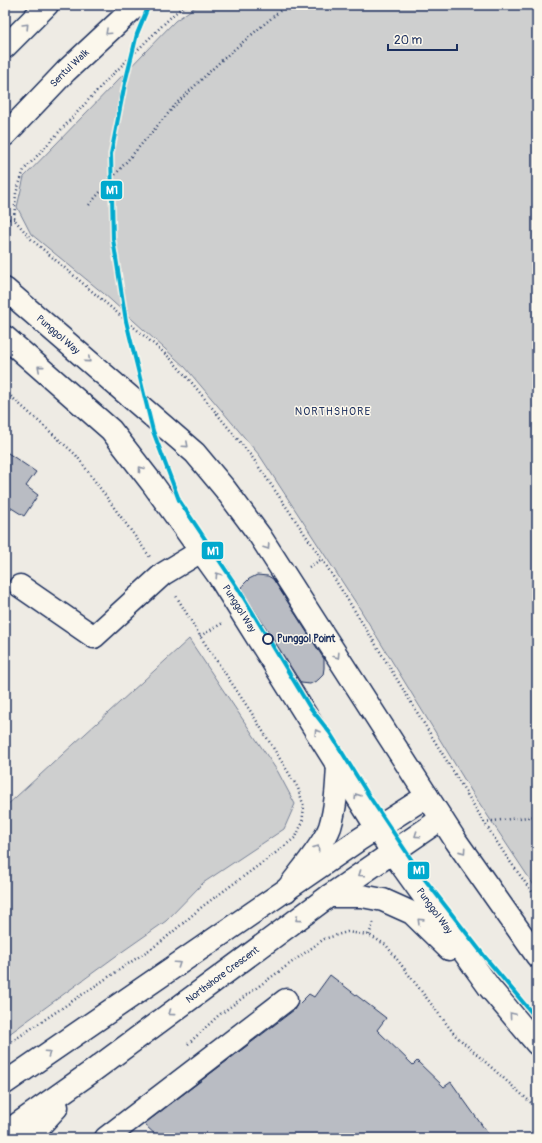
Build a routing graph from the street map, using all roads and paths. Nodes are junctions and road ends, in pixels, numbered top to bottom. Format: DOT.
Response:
graph roads {
  1 [pos="47,5"];
  2 [pos="137,5"];
  3 [pos="186,5"];
  4 [pos="287,5"];
  5 [pos="5,48"];
  6 [pos="5,135"];
  7 [pos="89,205"];
  8 [pos="5,219"];
  9 [pos="5,289"];
  10 [pos="5,337"];
  11 [pos="201,551"];
  12 [pos="322,559"];
  13 [pos="309,567"];
  14 [pos="20,586"];
  15 [pos="225,622"];
  16 [pos="200,636"];
  17 [pos="338,765"];
  18 [pos="427,796"];
  19 [pos="304,807"];
  20 [pos="537,816"];
  21 [pos="441,819"];
  22 [pos="484,822"];
  23 [pos="377,827"];
  24 [pos="392,852"];
  25 [pos="286,891"];
  26 [pos="329,896"];
  27 [pos="537,956"];
  28 [pos="489,987"];
  29 [pos="286,1000"];
  30 [pos="537,1044"];
  31 [pos="5,1046"];
  32 [pos="186,1046"];
  33 [pos="90,1073"];
  34 [pos="9,1079"];
  35 [pos="537,1108"];
  36 [pos="5,1133"];
  37 [pos="30,1138"];
  38 [pos="106,1138"];
  5 -- 1 [label="main road, one-way"];
  2 -- 6 [label="main road, Sentul Walk, one-way"];
  3 -- 8 [label="path"];
  4 -- 7 [label="path"];
  9 -- 18 [label="main road, Punggol Way, one-way"];
  11 -- 10 [label="main road, Punggol Way, one-way"];
  11 -- 14 [label="main road"];
  17 -- 11 [label="main road, Punggol Way, one-way"];
  12 -- 13 [label="path"];
  15 -- 16 [label="path"];
  23 -- 17 [label="main road, Punggol Way, one-way"];
  25 -- 17 [label="main road, one-way"];
  18 -- 21 [label="main road, Punggol Way"];
  18 -- 23 [label="main road"];
  19 -- 31 [label="path"];
  20 -- 22 [label="path"];
  21 -- 24 [label="main road, Northshore Crescent, one-way"];
  21 -- 27 [label="main road, Punggol Way, one-way"];
  23 -- 24 [label="main road, Punggol Way"];
  23 -- 25 [label="main road"];
  24 -- 26 [label="main road, Northshore Crescent, one-way"];
  24 -- 28 [label="main road, Punggol Way"];
  34 -- 25 [label="main road, one-way"];
  28 -- 26 [label="main road, one-way"];
  26 -- 33 [label="main road, Northshore Crescent, one-way"];
  30 -- 28 [label="main road, Punggol Way, one-way"];
  29 -- 38 [label="main road"];
  32 -- 35 [label="path"];
  33 -- 36 [label="main road, Northshore Crescent"];
  33 -- 37 [label="main road"];
}
